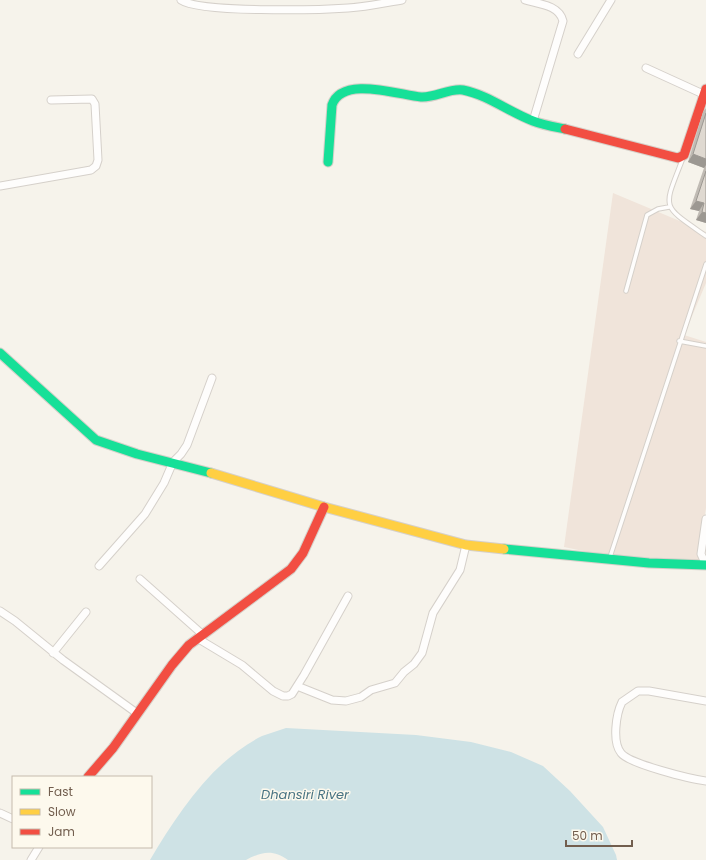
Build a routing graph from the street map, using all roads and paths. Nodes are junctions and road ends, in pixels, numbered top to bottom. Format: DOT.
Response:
graph roads {
  1 [pos="181,0"];
  2 [pos="402,0"];
  3 [pos="525,0"];
  4 [pos="611,0"];
  5 [pos="578,54"];
  6 [pos="646,68"];
  7 [pos="705,92"];
  8 [pos="51,100"];
  9 [pos="533,121"];
  10 [pos="684,155"];
  11 [pos="328,162"];
  12 [pos="0,186"];
  13 [pos="669,207"];
  14 [pos="706,236"];
  15 [pos="706,264"];
  16 [pos="626,291"];
  17 [pos="679,341"];
  18 [pos="706,346"];
  19 [pos="0,353"];
  20 [pos="212,378"];
  21 [pos="173,462"];
  22 [pos="324,507"];
  23 [pos="706,519"];
  24 [pos="466,545"];
  25 [pos="609,560"];
  26 [pos="706,565"];
  27 [pos="99,566"];
  28 [pos="140,579"];
  29 [pos="348,596"];
  30 [pos="0,611"];
  31 [pos="86,612"];
  32 [pos="200,636"];
  33 [pos="53,653"];
  34 [pos="297,686"];
  35 [pos="706,701"];
  36 [pos="138,714"];
  37 [pos="89,776"];
  38 [pos="706,782"];
  39 [pos="0,813"];
  40 [pos="12,819"];
  41 [pos="38,848"];
  42 [pos="30,860"];
  1 -- 2 [label="street"];
  3 -- 9 [label="street"];
  4 -- 5 [label="street"];
  6 -- 7 [label="street"];
  7 -- 10 [label="street"];
  8 -- 12 [label="street"];
  9 -- 10 [label="street"];
  9 -- 11 [label="street"];
  10 -- 13 [label="lane"];
  13 -- 14 [label="lane"];
  13 -- 16 [label="lane"];
  15 -- 17 [label="lane"];
  17 -- 18 [label="lane"];
  17 -- 25 [label="lane"];
  19 -- 21 [label="street"];
  20 -- 21 [label="street"];
  21 -- 22 [label="street"];
  21 -- 27 [label="street"];
  22 -- 24 [label="street"];
  22 -- 32 [label="street"];
  23 -- 26 [label="street"];
  24 -- 25 [label="street"];
  24 -- 34 [label="street"];
  25 -- 26 [label="street"];
  28 -- 32 [label="street"];
  29 -- 34 [label="street"];
  30 -- 33 [label="street"];
  31 -- 33 [label="street"];
  32 -- 34 [label="street"];
  32 -- 36 [label="street"];
  33 -- 36 [label="street"];
  35 -- 38 [label="street"];
  36 -- 37 [label="street"];
  39 -- 40 [label="street"];
  41 -- 42 [label="street"];
}
